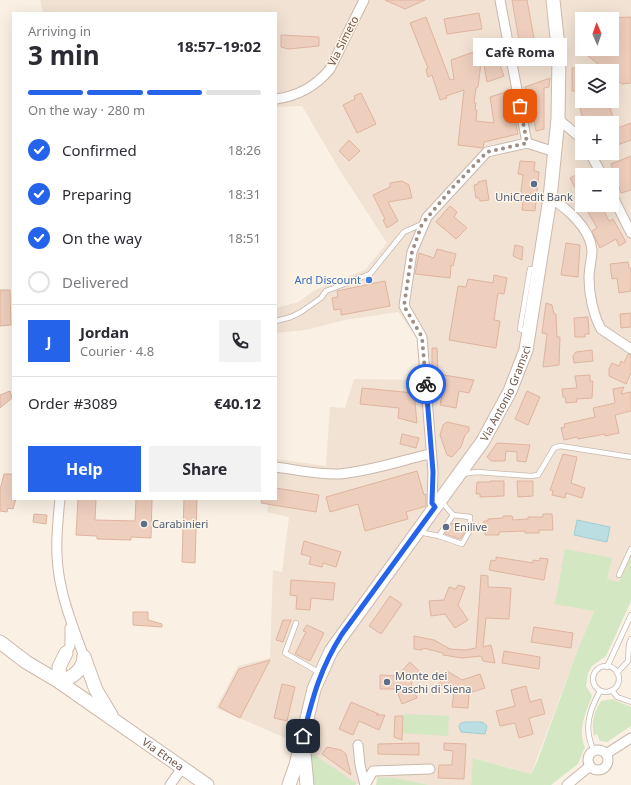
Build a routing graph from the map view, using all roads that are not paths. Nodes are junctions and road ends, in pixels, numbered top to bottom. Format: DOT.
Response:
graph roads {
  1 [pos="364,0"];
  2 [pos="500,0"];
  3 [pos="553,0"];
  4 [pos="277,99"];
  5 [pos="558,119"];
  6 [pos="575,133"];
  7 [pos="527,143"];
  8 [pos="555,152"];
  9 [pos="550,198"];
  10 [pos="619,209"];
  11 [pos="422,224"];
  12 [pos="631,233"];
  13 [pos="277,321"];
  14 [pos="631,349"];
  15 [pos="432,455"];
  16 [pos="631,457"];
  17 [pos="277,467"];
  18 [pos="459,475"];
  19 [pos="60,500"];
  20 [pos="438,504"];
  21 [pos="452,515"];
  22 [pos="418,531"];
  23 [pos="439,536"];
  24 [pos="631,549"];
  25 [pos="619,574"];
  26 [pos="631,615"];
  27 [pos="69,616"];
  28 [pos="296,623"];
  29 [pos="631,639"];
  30 [pos="0,642"];
  31 [pos="63,657"];
  32 [pos="84,657"];
  33 [pos="26,662"];
  34 [pos="607,667"];
  35 [pos="617,673"];
  36 [pos="321,674"];
  37 [pos="60,682"];
  38 [pos="612,690"];
  39 [pos="600,691"];
  40 [pos="631,702"];
  41 [pos="118,724"];
  42 [pos="303,736"];
  43 [pos="631,738"];
  44 [pos="358,746"];
  45 [pos="594,751"];
  46 [pos="606,754"];
  47 [pos="590,766"];
  48 [pos="182,768"];
  49 [pos="430,769"];
  50 [pos="170,785"];
  51 [pos="207,785"];
  52 [pos="289,785"];
  53 [pos="306,785"];
  54 [pos="365,785"];
  55 [pos="567,785"];
  1 -- 4 [label="street, Via Simeto"];
  2 -- 7 [label="street"];
  3 -- 5 [label="main road, Via Antonio Gramsci"];
  5 -- 6 [label="street"];
  5 -- 8 [label="main road, Via Antonio Gramsci"];
  7 -- 8 [label="street"];
  7 -- 11 [label="street"];
  8 -- 9 [label="main road, Via Antonio Gramsci"];
  9 -- 14 [label="street"];
  9 -- 18 [label="main road, Via Antonio Gramsci"];
  10 -- 12 [label="street"];
  11 -- 13 [label="lane"];
  11 -- 15 [label="street"];
  15 -- 17 [label="street"];
  15 -- 20 [label="street"];
  16 -- 18 [label="lane"];
  18 -- 20 [label="main road, Via Antonio Gramsci"];
  19 -- 27 [label="street"];
  20 -- 21 [label="lane"];
  20 -- 22 [label="main road, Via Antonio Gramsci"];
  21 -- 23 [label="lane"];
  21 -- 23 [label="lane"];
  22 -- 23 [label="lane"];
  22 -- 36 [label="main road, Via Antonio Gramsci"];
  24 -- 25 [label="lane"];
  26 -- 34 [label="lane"];
  27 -- 31 [label="street"];
  27 -- 32 [label="street"];
  28 -- 36 [label="lane"];
  29 -- 35 [label="lane"];
  30 -- 33 [label="main road"];
  31 -- 33 [label="main road"];
  31 -- 37 [label="main road"];
  32 -- 37 [label="main road"];
  32 -- 41 [label="main road"];
  33 -- 37 [label="main road, Via Etnea"];
  34 -- 35 [label="lane"];
  34 -- 39 [label="lane"];
  35 -- 38 [label="lane"];
  36 -- 42 [label="main road, Via Antonio Gramsci"];
  37 -- 41 [label="main road, Via Etnea"];
  38 -- 39 [label="lane"];
  38 -- 40 [label="lane"];
  39 -- 45 [label="lane"];
  41 -- 48 [label="main road, Via Etnea"];
  42 -- 52 [label="main road, Via Antonio Gramsci"];
  42 -- 53 [label="main road, Via Antonio Gramsci"];
  43 -- 46 [label="street"];
  44 -- 54 [label="street"];
  45 -- 46 [label="street"];
  45 -- 47 [label="street"];
  46 -- 47 [label="street"];
  47 -- 55 [label="street"];
  48 -- 50 [label="street"];
  48 -- 51 [label="main road, Via Etnea"];
  49 -- 54 [label="street"];
}
